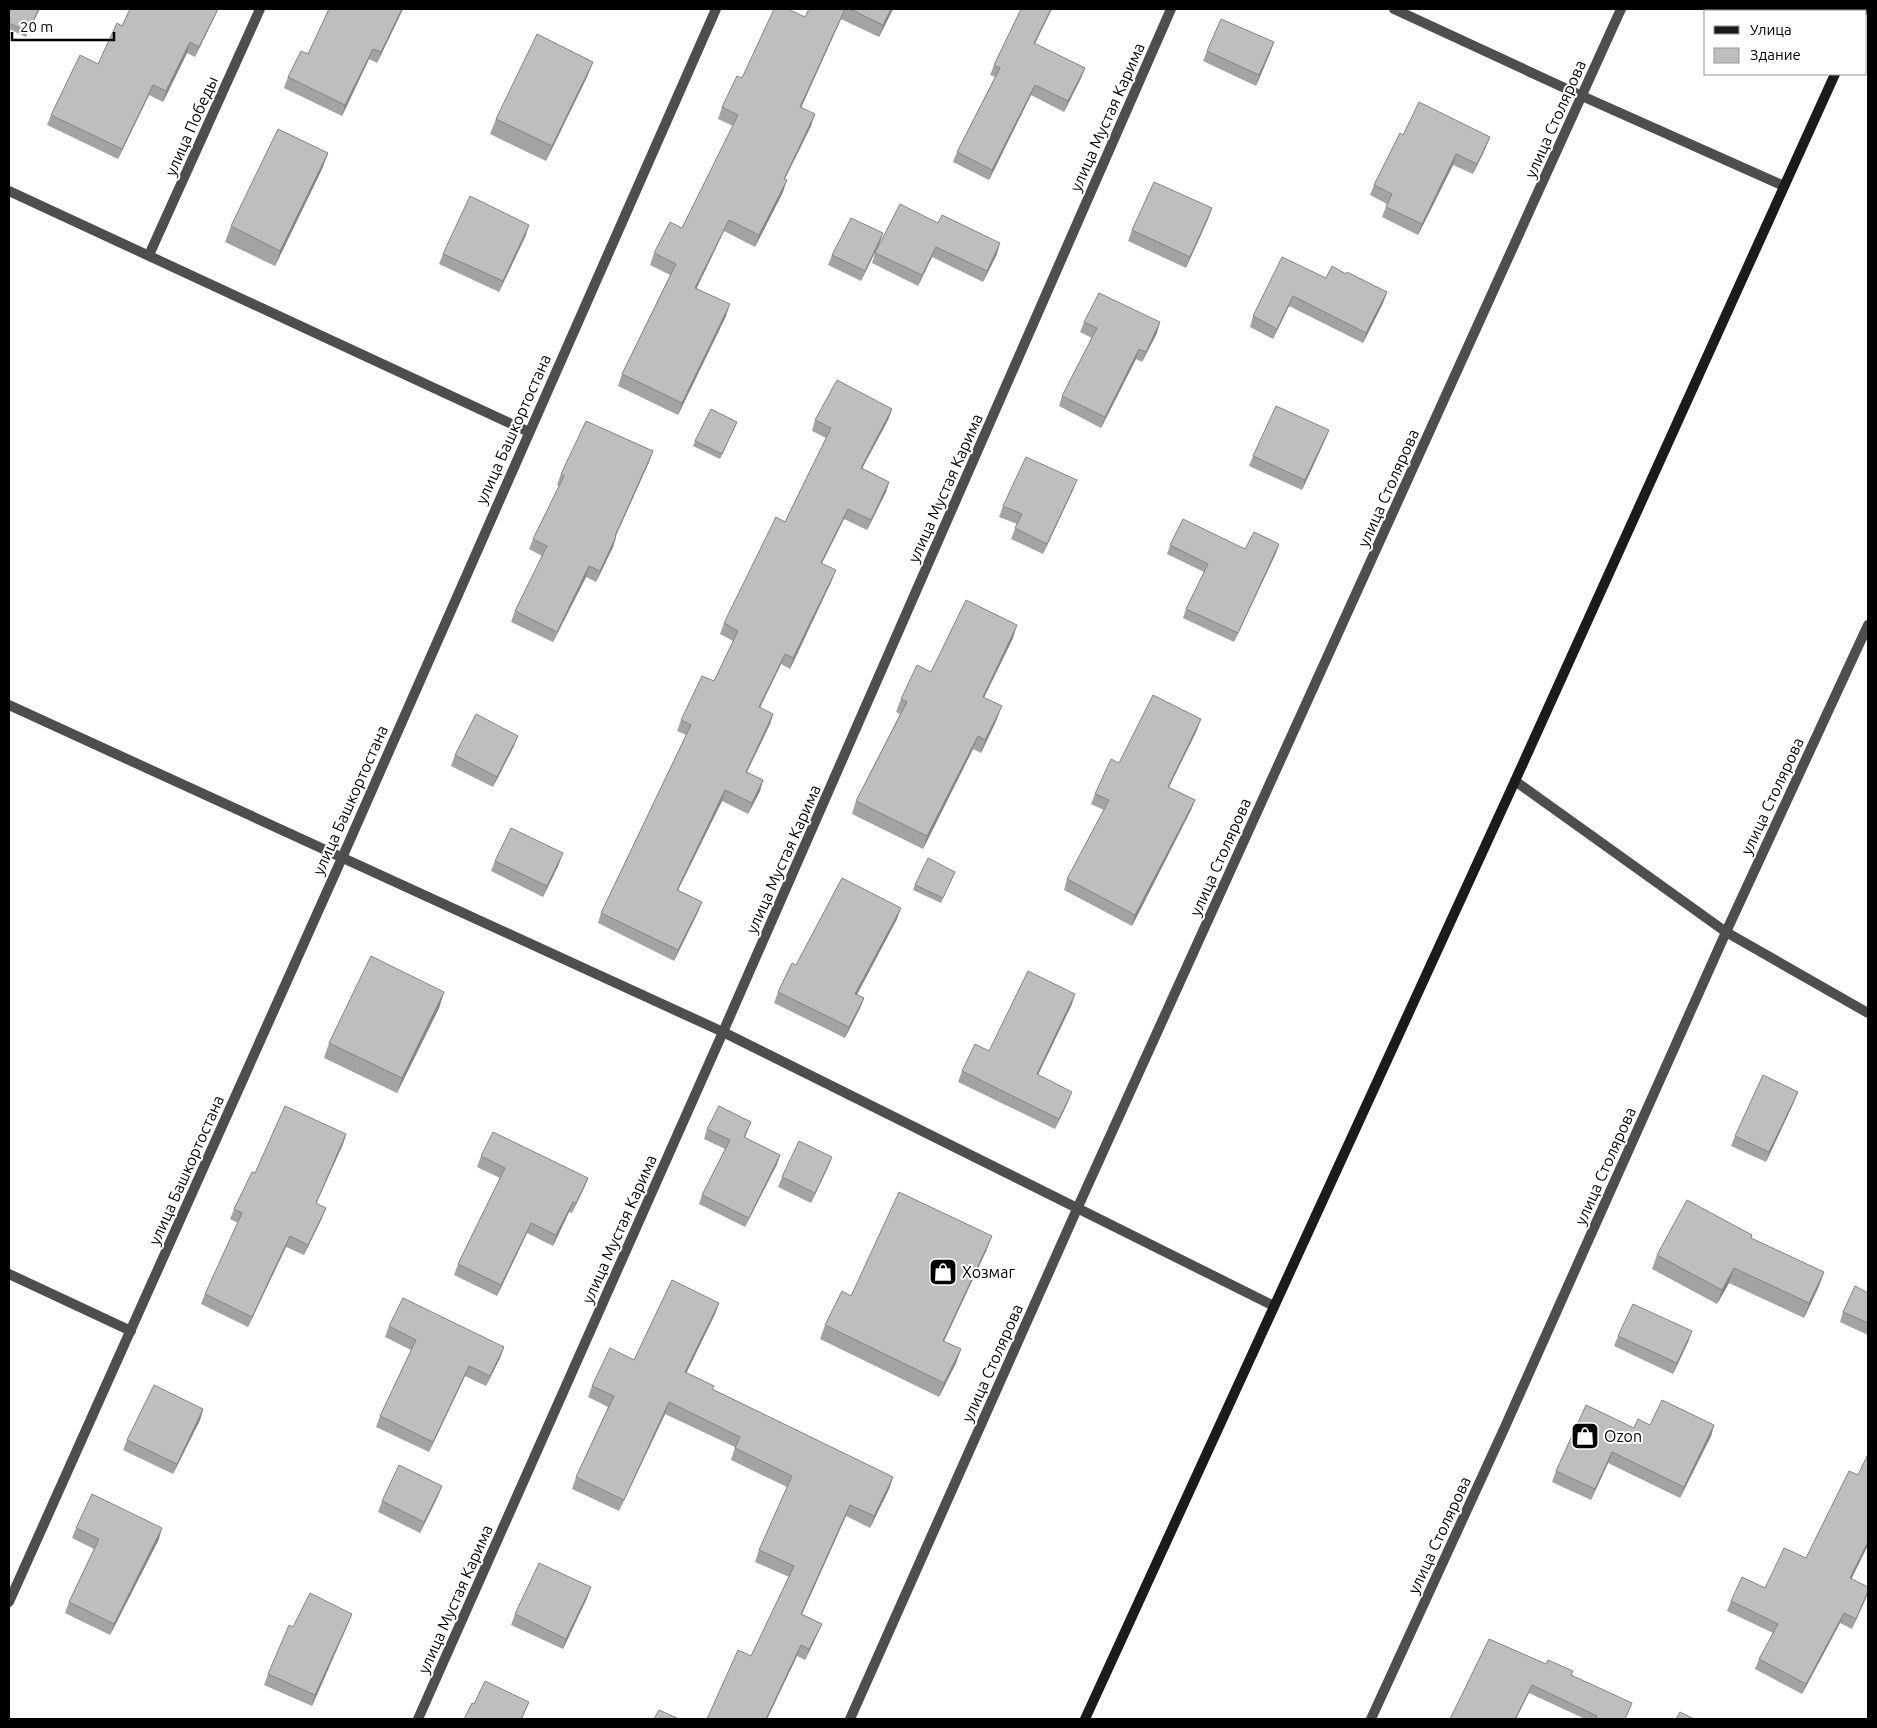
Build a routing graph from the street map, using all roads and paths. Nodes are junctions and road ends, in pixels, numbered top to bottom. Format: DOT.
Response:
graph roads {
  1 [pos="260,9"];
  2 [pos="716,9"];
  3 [pos="1170,9"];
  4 [pos="1394,9"];
  5 [pos="1621,9"];
  6 [pos="1835,75"];
  7 [pos="1582,96"];
  8 [pos="1784,186"];
  9 [pos="9,191"];
  10 [pos="149,255"];
  11 [pos="529,432"];
  12 [pos="1868,625"];
  13 [pos="9,704"];
  14 [pos="1515,781"];
  15 [pos="342,858"];
  16 [pos="1726,932"];
  17 [pos="1868,1013"];
  18 [pos="723,1032"];
  19 [pos="1077,1209"];
  20 [pos="9,1274"];
  21 [pos="1274,1306"];
  22 [pos="130,1331"];
  23 [pos="9,1602"];
  24 [pos="418,1719"];
  25 [pos="850,1719"];
  26 [pos="1085,1719"];
  27 [pos="1371,1719"];
  1 -- 10 [label="street, улица Победы"];
  2 -- 11 [label="street, улица Башкортостана"];
  3 -- 18 [label="street, улица Мустая Карима"];
  4 -- 7 [label="street"];
  5 -- 7 [label="street, улица Столярова"];
  6 -- 8 [label="main road"];
  7 -- 8 [label="street"];
  7 -- 19 [label="street, улица Столярова"];
  8 -- 14 [label="main road"];
  9 -- 10 [label="street"];
  10 -- 11 [label="street"];
  11 -- 15 [label="street, улица Башкортостана"];
  12 -- 16 [label="street, улица Столярова"];
  13 -- 15 [label="street"];
  14 -- 16 [label="street"];
  14 -- 21 [label="main road"];
  15 -- 18 [label="street"];
  15 -- 22 [label="street, улица Башкортостана"];
  16 -- 17 [label="street"];
  16 -- 27 [label="street, улица Столярова"];
  18 -- 19 [label="street"];
  18 -- 24 [label="street, улица Мустая Карима"];
  19 -- 21 [label="street"];
  19 -- 25 [label="street, улица Столярова"];
  20 -- 22 [label="street"];
  21 -- 26 [label="main road"];
  22 -- 23 [label="street, улица Башкортостана"];
}
